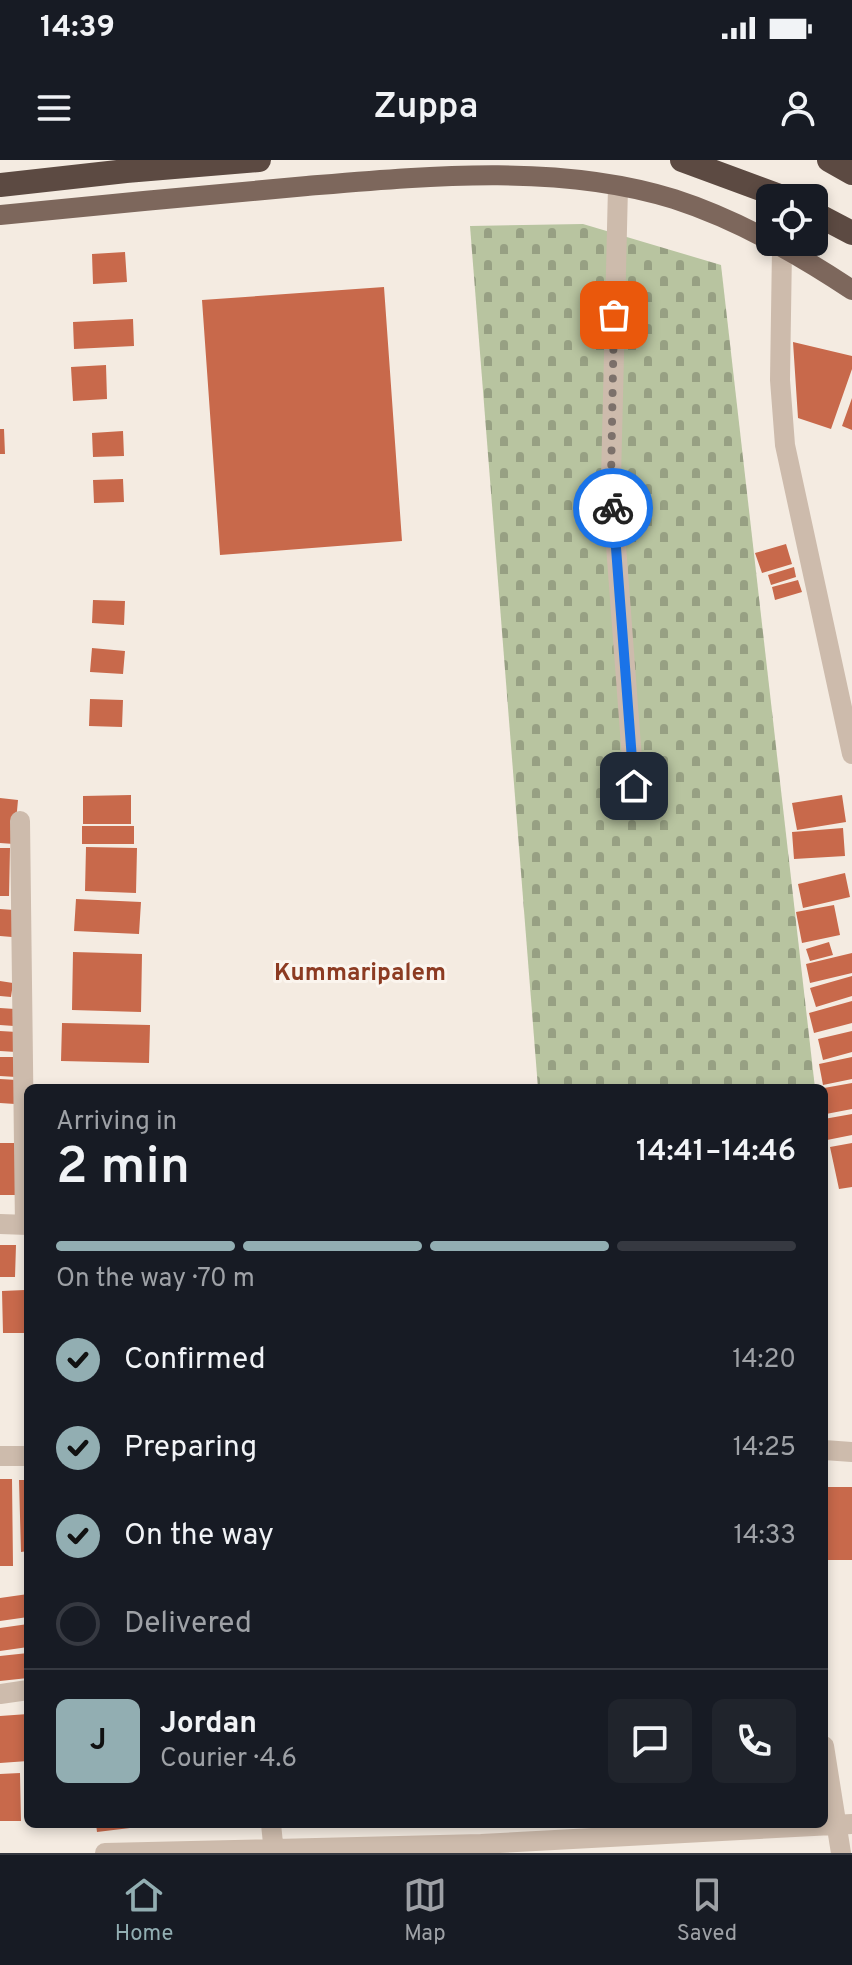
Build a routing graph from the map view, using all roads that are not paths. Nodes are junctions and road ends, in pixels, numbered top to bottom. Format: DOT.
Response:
graph roads {
  1 [pos="259,160"];
  2 [pos="682,160"];
  3 [pos="829,160"];
  4 [pos="550,169"];
  5 [pos="852,173"];
  6 [pos="0,185"];
  7 [pos="618,187"];
  8 [pos="756,187"];
  9 [pos="0,215"];
  10 [pos="828,220"];
  11 [pos="852,233"];
  12 [pos="756,236"];
  13 [pos="782,256"];
  14 [pos="794,256"];
  15 [pos="852,290"];
  16 [pos="852,754"];
  17 [pos="634,786"];
  18 [pos="20,821"];
  19 [pos="24,1090"];
  20 [pos="0,1224"];
  21 [pos="24,1225"];
  22 [pos="828,1450"];
  23 [pos="852,1452"];
  24 [pos="0,1456"];
  25 [pos="24,1456"];
  26 [pos="24,1691"];
  27 [pos="0,1694"];
  28 [pos="828,1762"];
  29 [pos="844,1825"];
  30 [pos="271,1828"];
  31 [pos="787,1828"];
  32 [pos="616,1837"];
  33 [pos="481,1840"];
  34 [pos="274,1850"];
  35 [pos="105,1853"];
  36 [pos="841,1853"];
  1 -- 6 [label="highway"];
  2 -- 8 [label="highway"];
  3 -- 5 [label="highway"];
  4 -- 7 [label="main road"];
  4 -- 9 [label="main road"];
  7 -- 12 [label="main road"];
  7 -- 17 [label="street"];
  10 -- 11 [label="highway"];
  13 -- 16 [label="street"];
  14 -- 15 [label="main road"];
  18 -- 19 [label="street"];
  20 -- 21 [label="street"];
  22 -- 23 [label="street"];
  24 -- 25 [label="street"];
  26 -- 27 [label="street"];
  28 -- 29 [label="street"];
  29 -- 36 [label="street"];
  30 -- 34 [label="street"];
  31 -- 32 [label="street"];
  32 -- 33 [label="street"];
  33 -- 34 [label="street"];
  34 -- 35 [label="street"];
}
